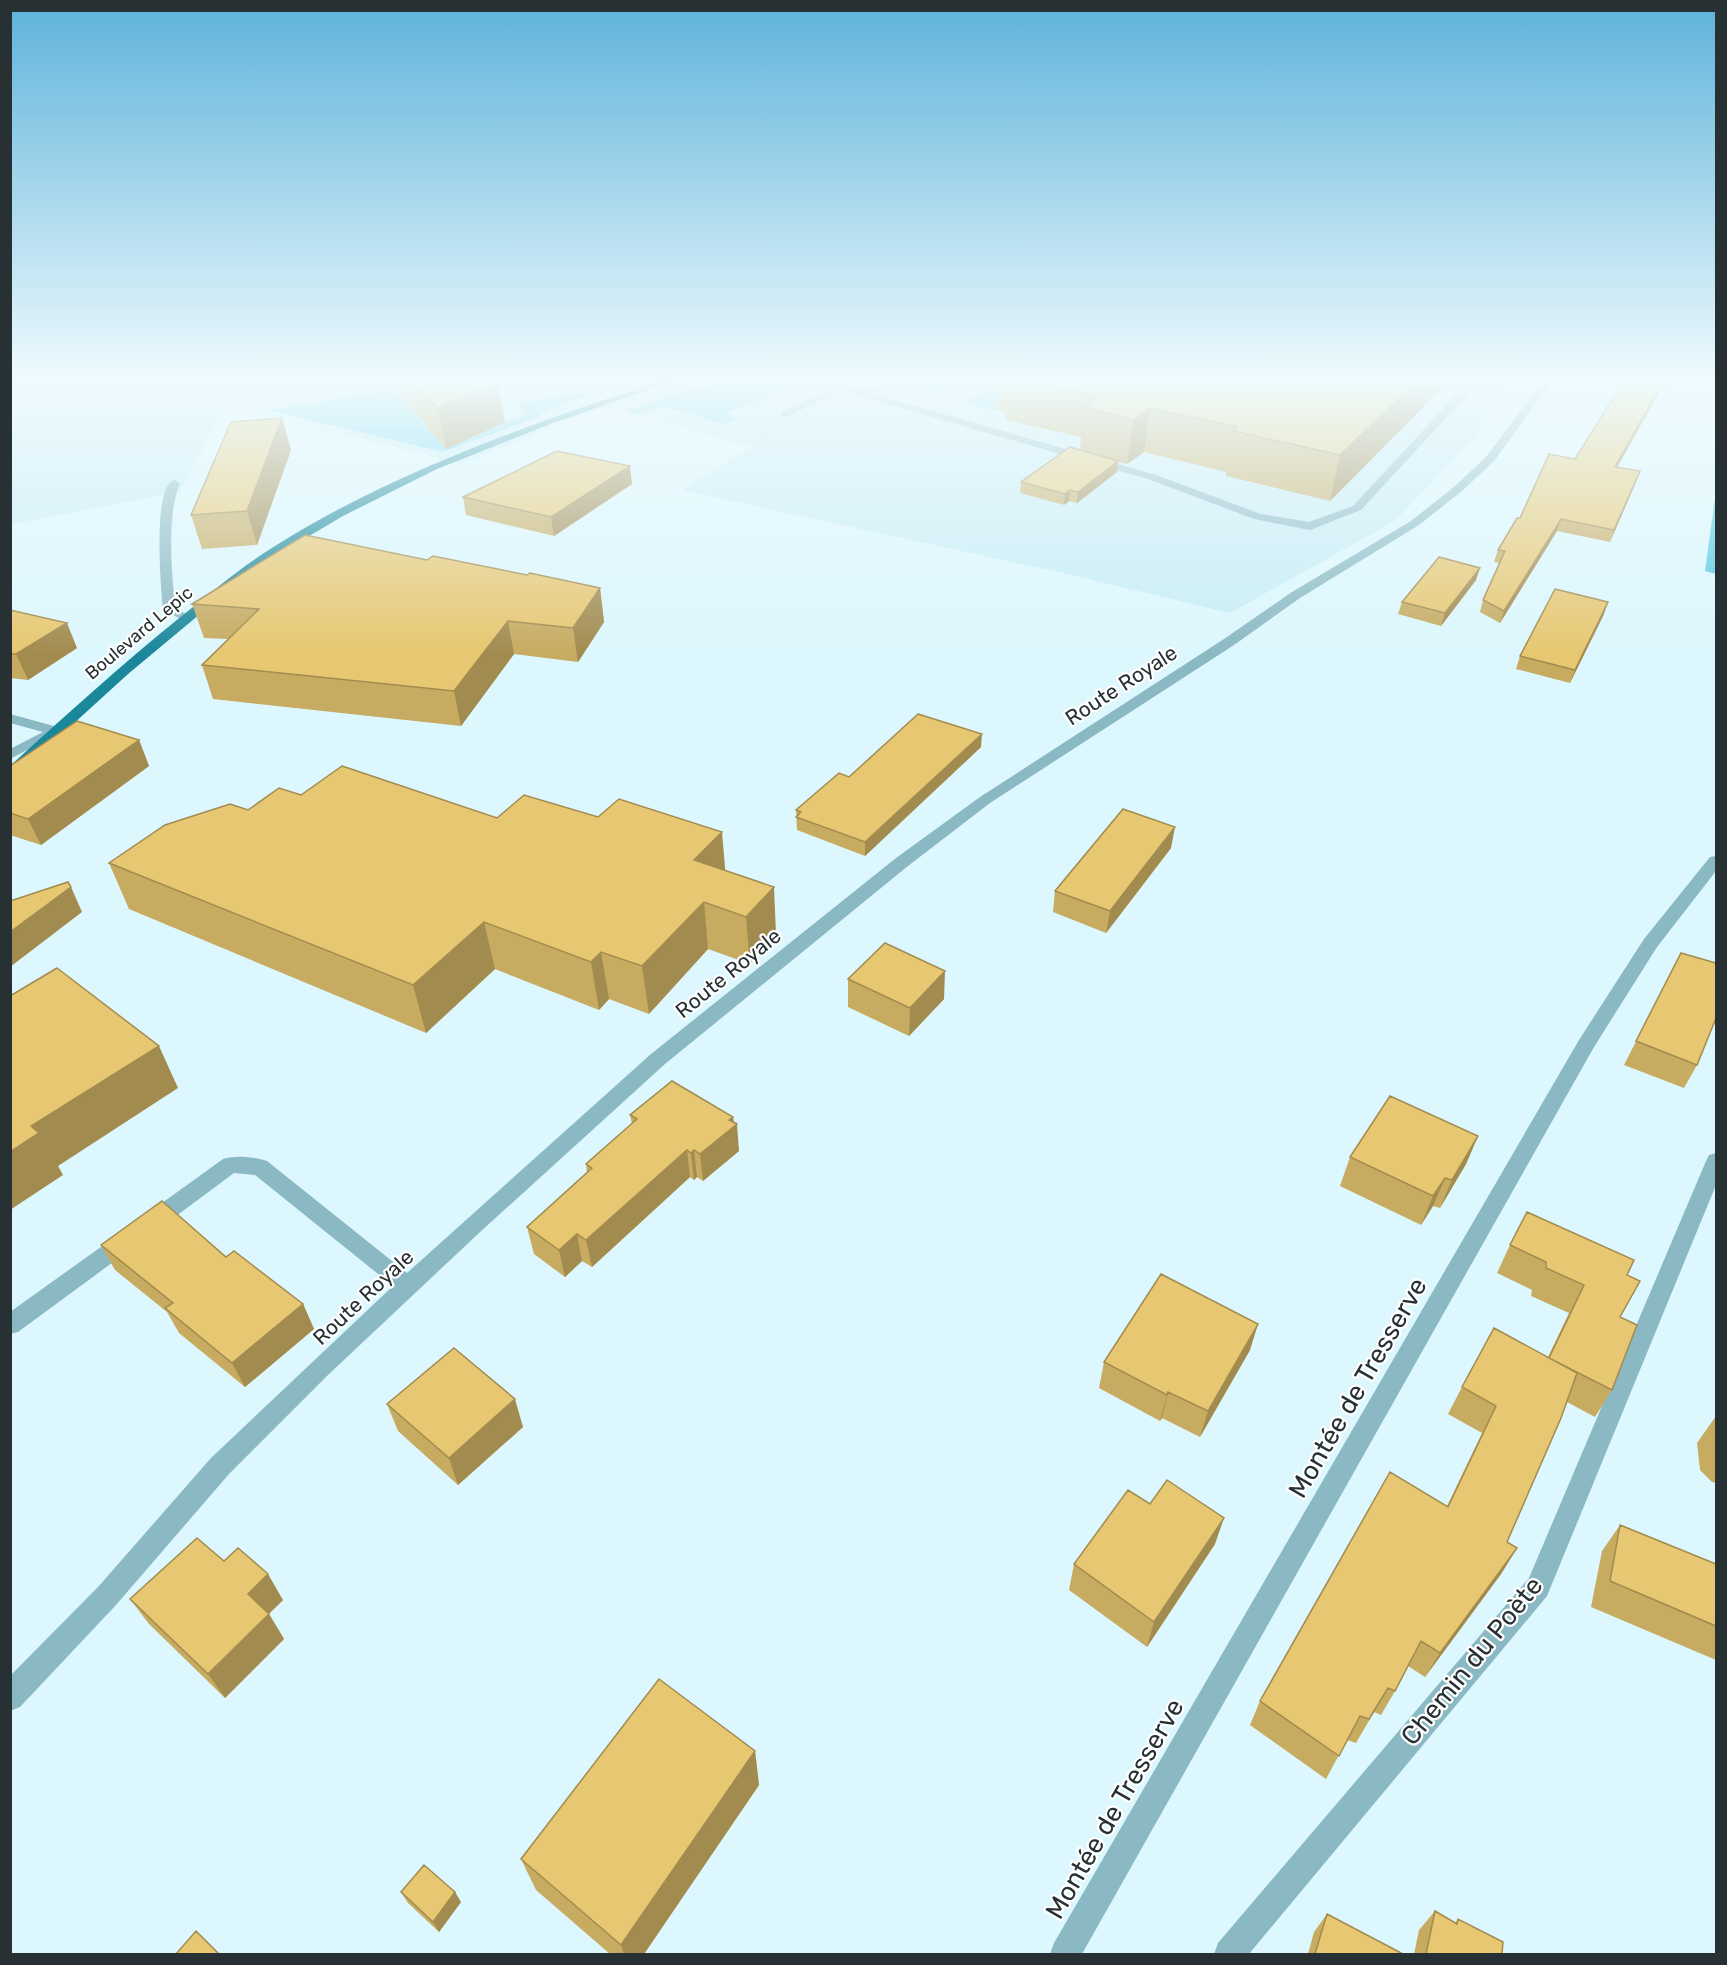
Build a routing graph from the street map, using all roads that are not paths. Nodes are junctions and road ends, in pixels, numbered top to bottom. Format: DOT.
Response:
graph roads {
  1 [pos="428,471"];
  2 [pos="1130,471"];
  3 [pos="1392,471"];
  4 [pos="1478,471"];
  5 [pos="174,483"];
  6 [pos="187,618"];
  7 [pos="10,718"];
  8 [pos="56,731"];
  9 [pos="10,755"];
  10 [pos="10,774"];
  11 [pos="1716,861"];
  12 [pos="1716,1161"];
  13 [pos="408,1286"];
  14 [pos="10,1324"];
  15 [pos="10,1697"];
  16 [pos="1065,1954"];
  17 [pos="1229,1954"];
  1 -- 6 [label="main road, Boulevard Lepic"];
  2 -- 3 [label="street"];
  4 -- 13 [label="street, Route Royale"];
  5 -- 6 [label="street"];
  6 -- 8 [label="main road, Boulevard Lepic"];
  7 -- 8 [label="street"];
  8 -- 9 [label="street, Boulevard Lepic"];
  8 -- 10 [label="main road, Boulevard Lepic"];
  11 -- 16 [label="street, Montée de Tresserve"];
  12 -- 17 [label="street, Chemin du Poète"];
  13 -- 14 [label="street"];
  13 -- 15 [label="street, Route Royale"];
}
